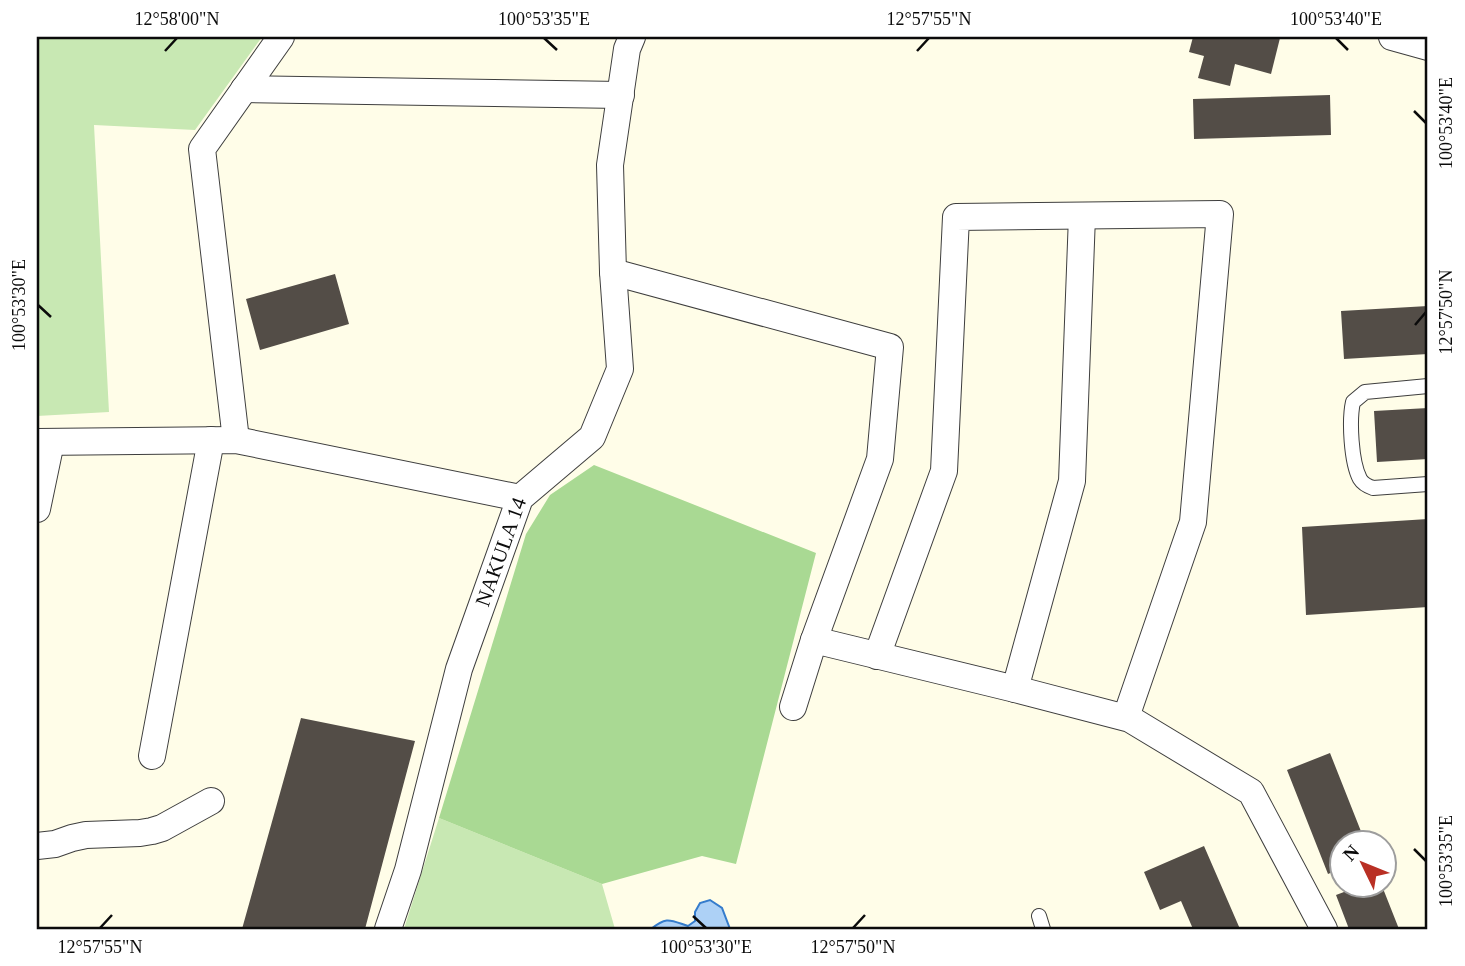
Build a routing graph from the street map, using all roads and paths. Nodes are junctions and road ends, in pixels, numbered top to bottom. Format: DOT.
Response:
graph roads {
  1 [pos="281,37"];
  2 [pos="632,37"];
  3 [pos="1392,37"];
  4 [pos="1428,47"];
  5 [pos="244,89"];
  6 [pos="621,95"];
  7 [pos="1082,216"];
  8 [pos="613,272"];
  9 [pos="1428,386"];
  10 [pos="224,440"];
  11 [pos="44,442"];
  12 [pos="1428,484"];
  13 [pos="520,498"];
  14 [pos="37,509"];
  15 [pos="814,640"];
  16 [pos="877,656"];
  17 [pos="1015,689"];
  18 [pos="793,707"];
  19 [pos="1126,718"];
  20 [pos="152,756"];
  21 [pos="211,801"];
  22 [pos="37,846"];
  23 [pos="388,929"];
  24 [pos="1324,929"];
  1 -- 5 [label="street"];
  2 -- 6 [label="street, NAKULA 14"];
  3 -- 4 [label="street"];
  5 -- 6 [label="street"];
  5 -- 10 [label="street"];
  6 -- 8 [label="street, NAKULA 14"];
  7 -- 16 [label="street"];
  7 -- 17 [label="street"];
  7 -- 19 [label="street"];
  8 -- 13 [label="street, NAKULA 14"];
  8 -- 15 [label="street"];
  9 -- 12 [label="lane"];
  10 -- 11 [label="street"];
  10 -- 13 [label="street"];
  10 -- 20 [label="street"];
  11 -- 14 [label="street"];
  13 -- 23 [label="street, NAKULA 14"];
  15 -- 16 [label="street"];
  15 -- 18 [label="street"];
  16 -- 17 [label="street"];
  17 -- 19 [label="street"];
  19 -- 24 [label="street"];
  21 -- 22 [label="street"];
}
